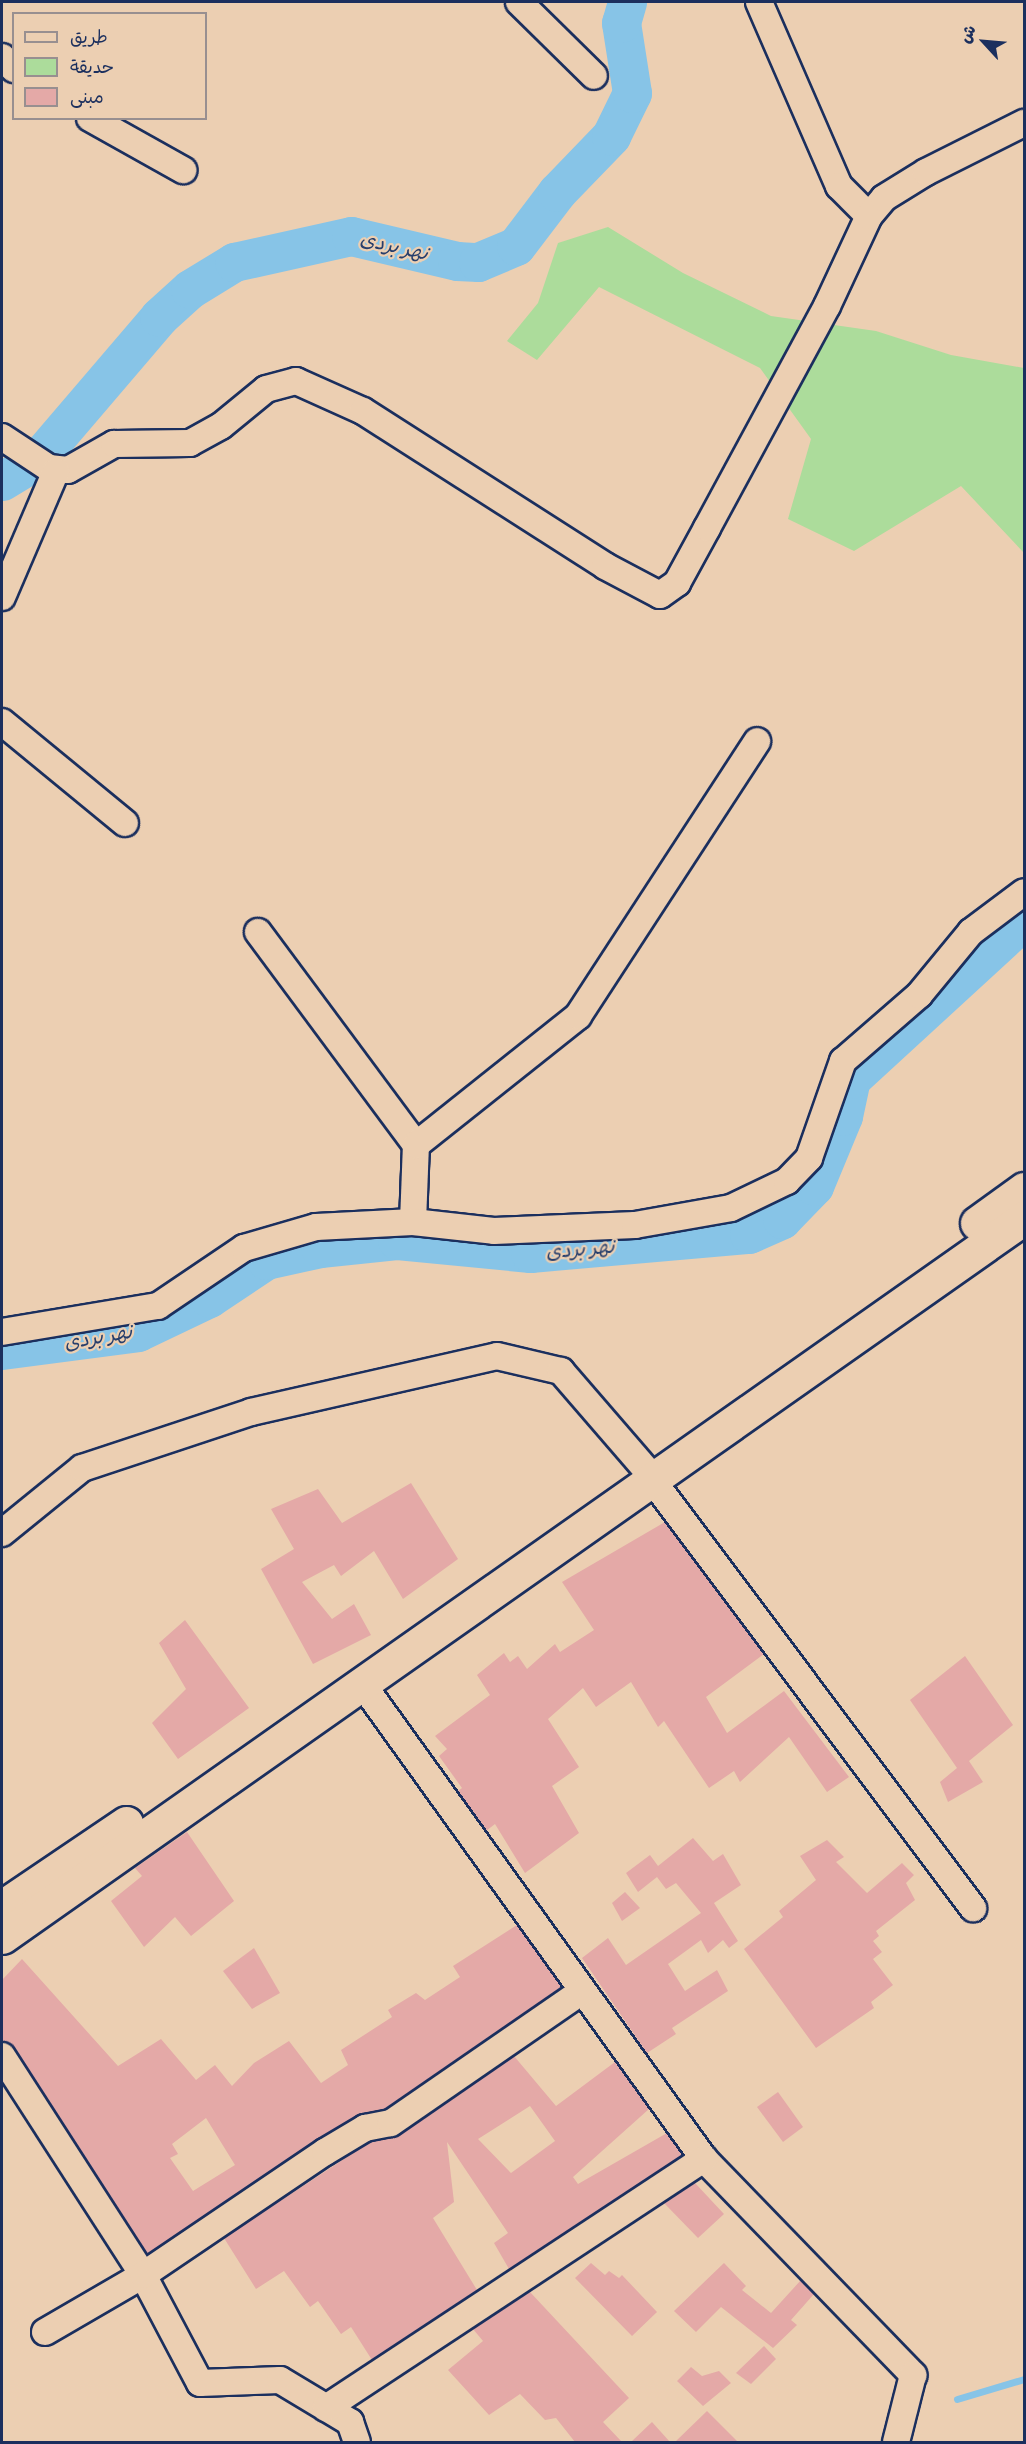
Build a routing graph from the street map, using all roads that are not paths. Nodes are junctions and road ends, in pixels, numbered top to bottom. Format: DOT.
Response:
graph roads {
  1 [pos="519,2"];
  2 [pos="759,2"];
  3 [pos="594,76"];
  4 [pos="94,120"];
  5 [pos="1024,123"];
  6 [pos="183,170"];
  7 [pos="869,216"];
  8 [pos="8,442"];
  9 [pos="53,469"];
  10 [pos="2,597"];
  11 [pos="2,722"];
  12 [pos="757,741"];
  13 [pos="125,823"];
  14 [pos="1024,892"];
  15 [pos="258,932"];
  16 [pos="416,1145"];
  17 [pos="1024,1189"];
  18 [pos="1024,1218"];
  19 [pos="413,1222"];
  20 [pos="2,1332"];
  21 [pos="648,1474"];
  22 [pos="2,1533"];
  23 [pos="363,1685"];
  24 [pos="2,1907"];
  25 [pos="973,1908"];
  26 [pos="2,1937"];
  27 [pos="582,1991"];
  28 [pos="2,2056"];
  29 [pos="704,2159"];
  30 [pos="143,2275"];
  31 [pos="45,2332"];
  32 [pos="326,2408"];
  33 [pos="357,2442"];
  34 [pos="896,2442"];
  1 -- 3 [label="street"];
  2 -- 7 [label="street"];
  4 -- 6 [label="street"];
  5 -- 7 [label="street"];
  7 -- 9 [label="street"];
  8 -- 9 [label="street"];
  9 -- 10 [label="street"];
  11 -- 13 [label="street"];
  12 -- 16 [label="street"];
  14 -- 19 [label="street"];
  15 -- 16 [label="street"];
  16 -- 19 [label="street"];
  17 -- 21 [label="main road"];
  18 -- 21 [label="main road"];
  19 -- 20 [label="street"];
  21 -- 22 [label="street"];
  21 -- 23 [label="main road"];
  21 -- 24 [label="main road"];
  21 -- 25 [label="street"];
  23 -- 26 [label="main road"];
  23 -- 27 [label="street"];
  27 -- 29 [label="street"];
  27 -- 30 [label="street"];
  28 -- 30 [label="street"];
  29 -- 32 [label="street"];
  29 -- 34 [label="street"];
  30 -- 31 [label="street"];
  30 -- 32 [label="street"];
  32 -- 33 [label="street"];
}
